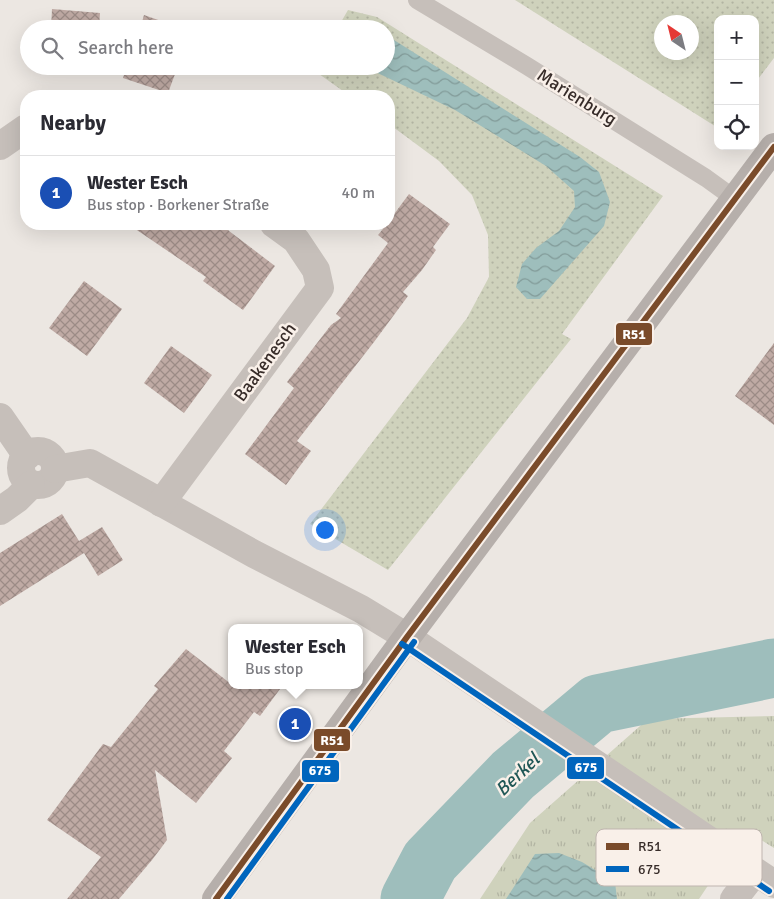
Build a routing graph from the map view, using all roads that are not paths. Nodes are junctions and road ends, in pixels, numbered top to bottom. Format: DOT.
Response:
graph roads {
  1 [pos="417,0"];
  2 [pos="20,132"];
  3 [pos="0,146"];
  4 [pos="774,147"];
  5 [pos="735,199"];
  6 [pos="282,230"];
  7 [pos="0,417"];
  8 [pos="27,456"];
  9 [pos="55,469"];
  10 [pos="31,485"];
  11 [pos="162,502"];
  12 [pos="0,511"];
  13 [pos="407,637"];
  14 [pos="692,829"];
  15 [pos="753,886"];
  16 [pos="216,899"];
  17 [pos="734,899"];
  1 -- 5 [label="lane, Marienburg"];
  2 -- 3 [label="street"];
  4 -- 5 [label="street"];
  5 -- 13 [label="street"];
  6 -- 11 [label="street, Baakenesch"];
  7 -- 8 [label="street"];
  8 -- 9 [label="street"];
  8 -- 10 [label="street"];
  9 -- 10 [label="street"];
  9 -- 11 [label="street"];
  10 -- 12 [label="street"];
  11 -- 13 [label="street"];
  13 -- 14 [label="street"];
  13 -- 16 [label="street"];
  15 -- 17 [label="street"];
}
